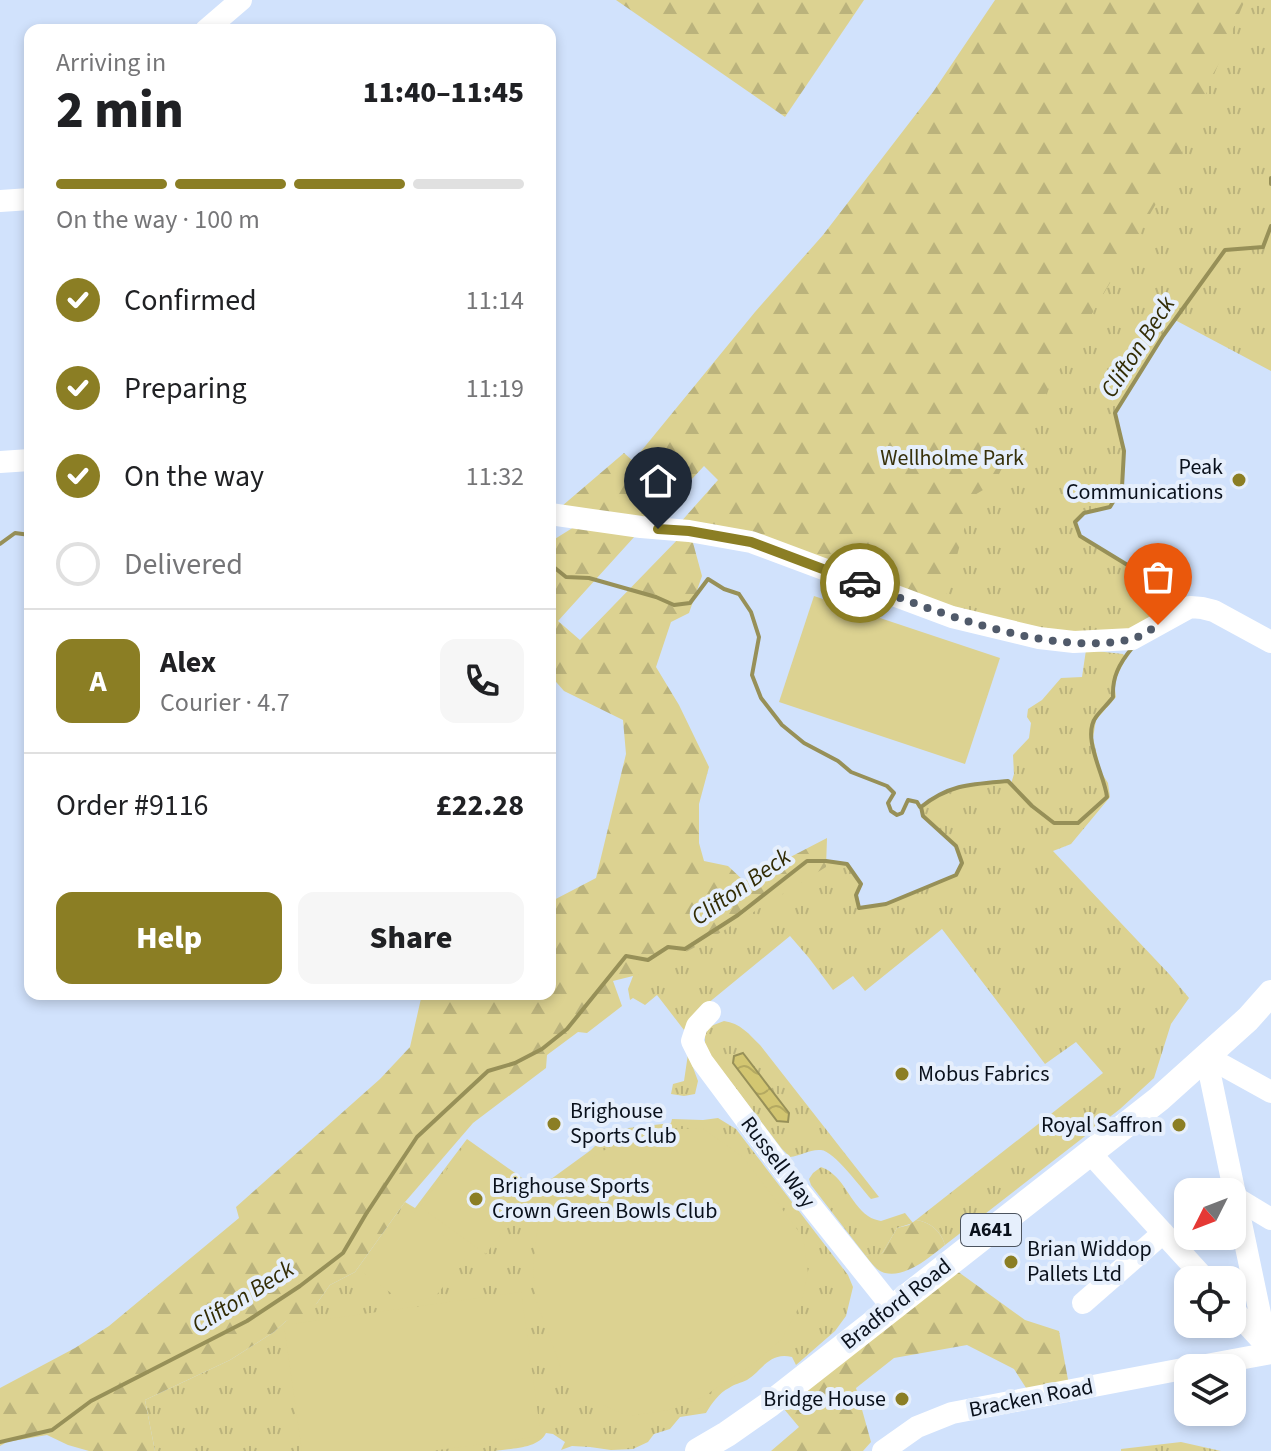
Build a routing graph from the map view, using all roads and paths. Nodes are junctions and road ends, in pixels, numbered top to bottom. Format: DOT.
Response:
graph roads {
  1 [pos="241,0"];
  2 [pos="213,24"];
  3 [pos="24,199"];
  4 [pos="0,201"];
  5 [pos="24,460"];
  6 [pos="0,462"];
  7 [pos="556,515"];
  8 [pos="1271,642"];
  9 [pos="1271,993"];
  10 [pos="710,1012"];
  11 [pos="1206,1056"];
  12 [pos="1271,1092"];
  13 [pos="1090,1153"];
  14 [pos="1232,1178"];
  15 [pos="1246,1204"];
  16 [pos="1271,1219"];
  17 [pos="1163,1233"];
  18 [pos="1246,1243"];
  19 [pos="1193,1266"];
  20 [pos="1083,1303"];
  21 [pos="892,1307"];
  22 [pos="1246,1323"];
  23 [pos="1270,1350"];
  24 [pos="1246,1355"];
  25 [pos="1174,1371"];
  26 [pos="698,1451"];
  27 [pos="883,1451"];
  1 -- 2 [label="street"];
  3 -- 4 [label="street"];
  5 -- 6 [label="street"];
  7 -- 8 [label="street"];
  9 -- 11 [label="main road, Bradford Road / A641"];
  10 -- 21 [label="street, Russell Way"];
  11 -- 12 [label="street"];
  11 -- 13 [label="main road, Bradford Road / A641"];
  11 -- 14 [label="street"];
  13 -- 17 [label="street"];
  13 -- 21 [label="main road, Bradford Road / A641"];
  15 -- 16 [label="street"];
  17 -- 19 [label="street"];
  17 -- 20 [label="street"];
  18 -- 23 [label="street"];
  21 -- 26 [label="main road, Bradford Road / A641"];
  22 -- 23 [label="street"];
  23 -- 24 [label="street, Bracken Road"];
  25 -- 27 [label="street, Bracken Road"];
}
